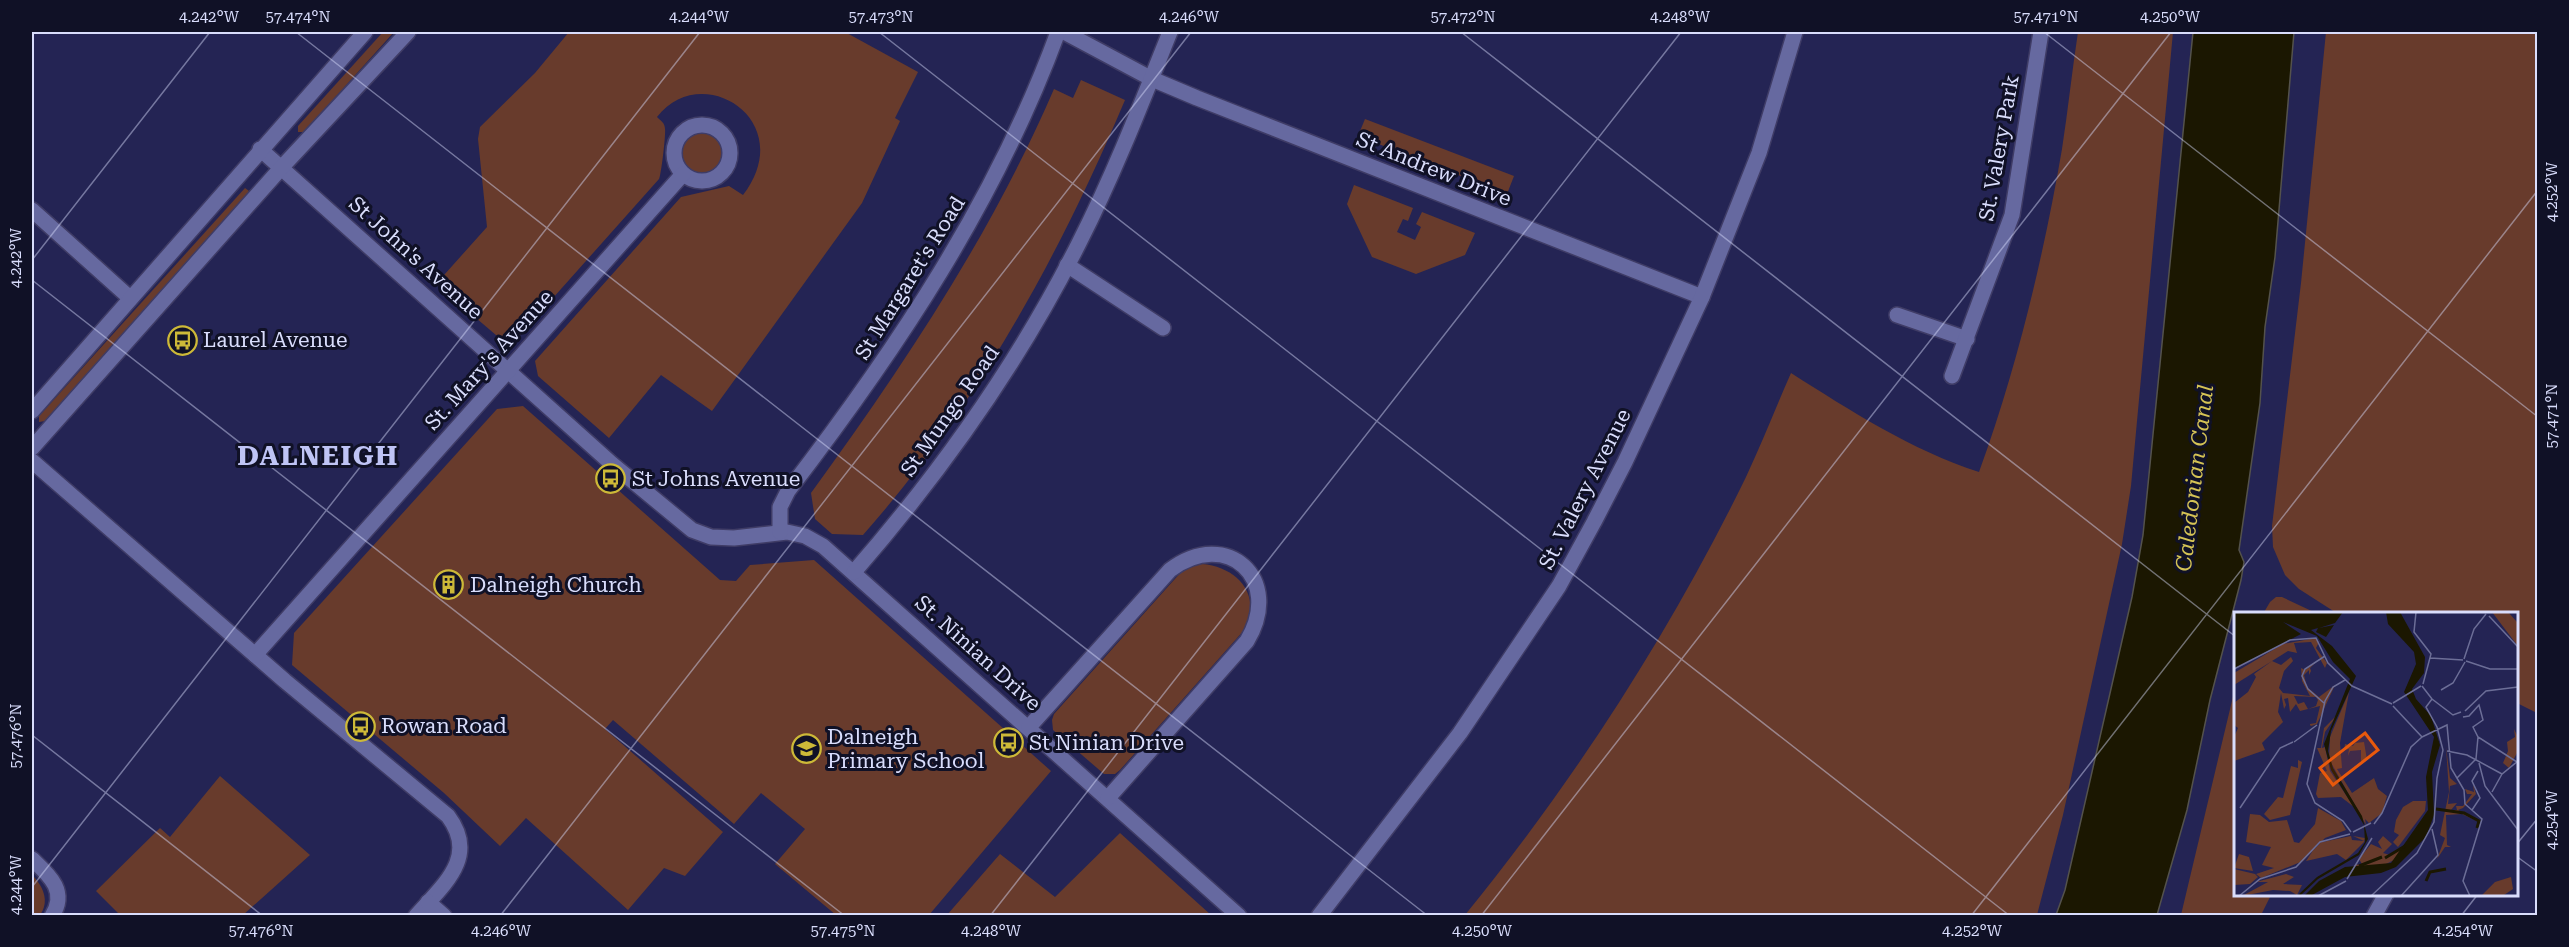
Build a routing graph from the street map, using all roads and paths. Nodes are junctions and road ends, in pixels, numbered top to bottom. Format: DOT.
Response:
graph roads {
  1 [pos="365,32"];
  2 [pos="408,32"];
  3 [pos="1058,32"];
  4 [pos="1064,32"];
  5 [pos="1170,32"];
  6 [pos="1795,32"];
  7 [pos="2041,32"];
  8 [pos="1152,79"];
  9 [pos="260,149"];
  10 [pos="282,167"];
  11 [pos="683,174"];
  12 [pos="32,210"];
  13 [pos="1067,265"];
  14 [pos="1702,297"];
  15 [pos="130,298"];
  16 [pos="1897,315"];
  17 [pos="1162,328"];
  18 [pos="1967,339"];
  19 [pos="508,370"];
  20 [pos="1952,376"];
  21 [pos="32,411"];
  22 [pos="32,448"];
  23 [pos="32,460"];
  24 [pos="780,532"];
  25 [pos="752,535"];
  26 [pos="854,572"];
  27 [pos="255,655"];
  28 [pos="1029,727"];
  29 [pos="1108,798"];
  30 [pos="32,859"];
  31 [pos="2385,896"];
  32 [pos="428,902"];
  33 [pos="52,915"];
  34 [pos="416,915"];
  35 [pos="444,915"];
  36 [pos="1239,915"];
  37 [pos="1319,915"];
  38 [pos="2374,915"];
  1 -- 9 [label="street"];
  2 -- 10 [label="street"];
  3 -- 24 [label="street, St Margaret's Road"];
  4 -- 8 [label="street, St Andrew Drive"];
  5 -- 8 [label="street, St Mungo Road"];
  6 -- 14 [label="street, St. Valery Avenue"];
  7 -- 18 [label="street, St. Valery Park"];
  8 -- 13 [label="street, St Mungo Road"];
  8 -- 14 [label="street, St Andrew Drive"];
  9 -- 10 [label="street, St John's Avenue"];
  9 -- 15 [label="street"];
  10 -- 19 [label="street, St John's Avenue"];
  10 -- 22 [label="street"];
  11 -- 19 [label="street, St. Mary's Avenue"];
  12 -- 15 [label="street"];
  13 -- 17 [label="street"];
  13 -- 26 [label="street, St Mungo Road"];
  14 -- 37 [label="street, St. Valery Avenue"];
  15 -- 21 [label="street"];
  16 -- 18 [label="street"];
  18 -- 20 [label="street, St. Valery Park"];
  19 -- 25 [label="street, St John's Avenue"];
  19 -- 27 [label="street, St. Mary's Avenue"];
  23 -- 27 [label="street"];
  24 -- 25 [label="street, St. Ninian Drive"];
  24 -- 26 [label="street, St. Ninian Drive"];
  26 -- 28 [label="street, St. Ninian Drive"];
  27 -- 32 [label="street"];
  28 -- 29 [label="street, St. Ninian Drive"];
  28 -- 29 [label="street"];
  29 -- 36 [label="street, St. Ninian Drive"];
  30 -- 33 [label="street"];
  31 -- 38 [label="street"];
  32 -- 34 [label="street"];
  32 -- 35 [label="street"];
}
